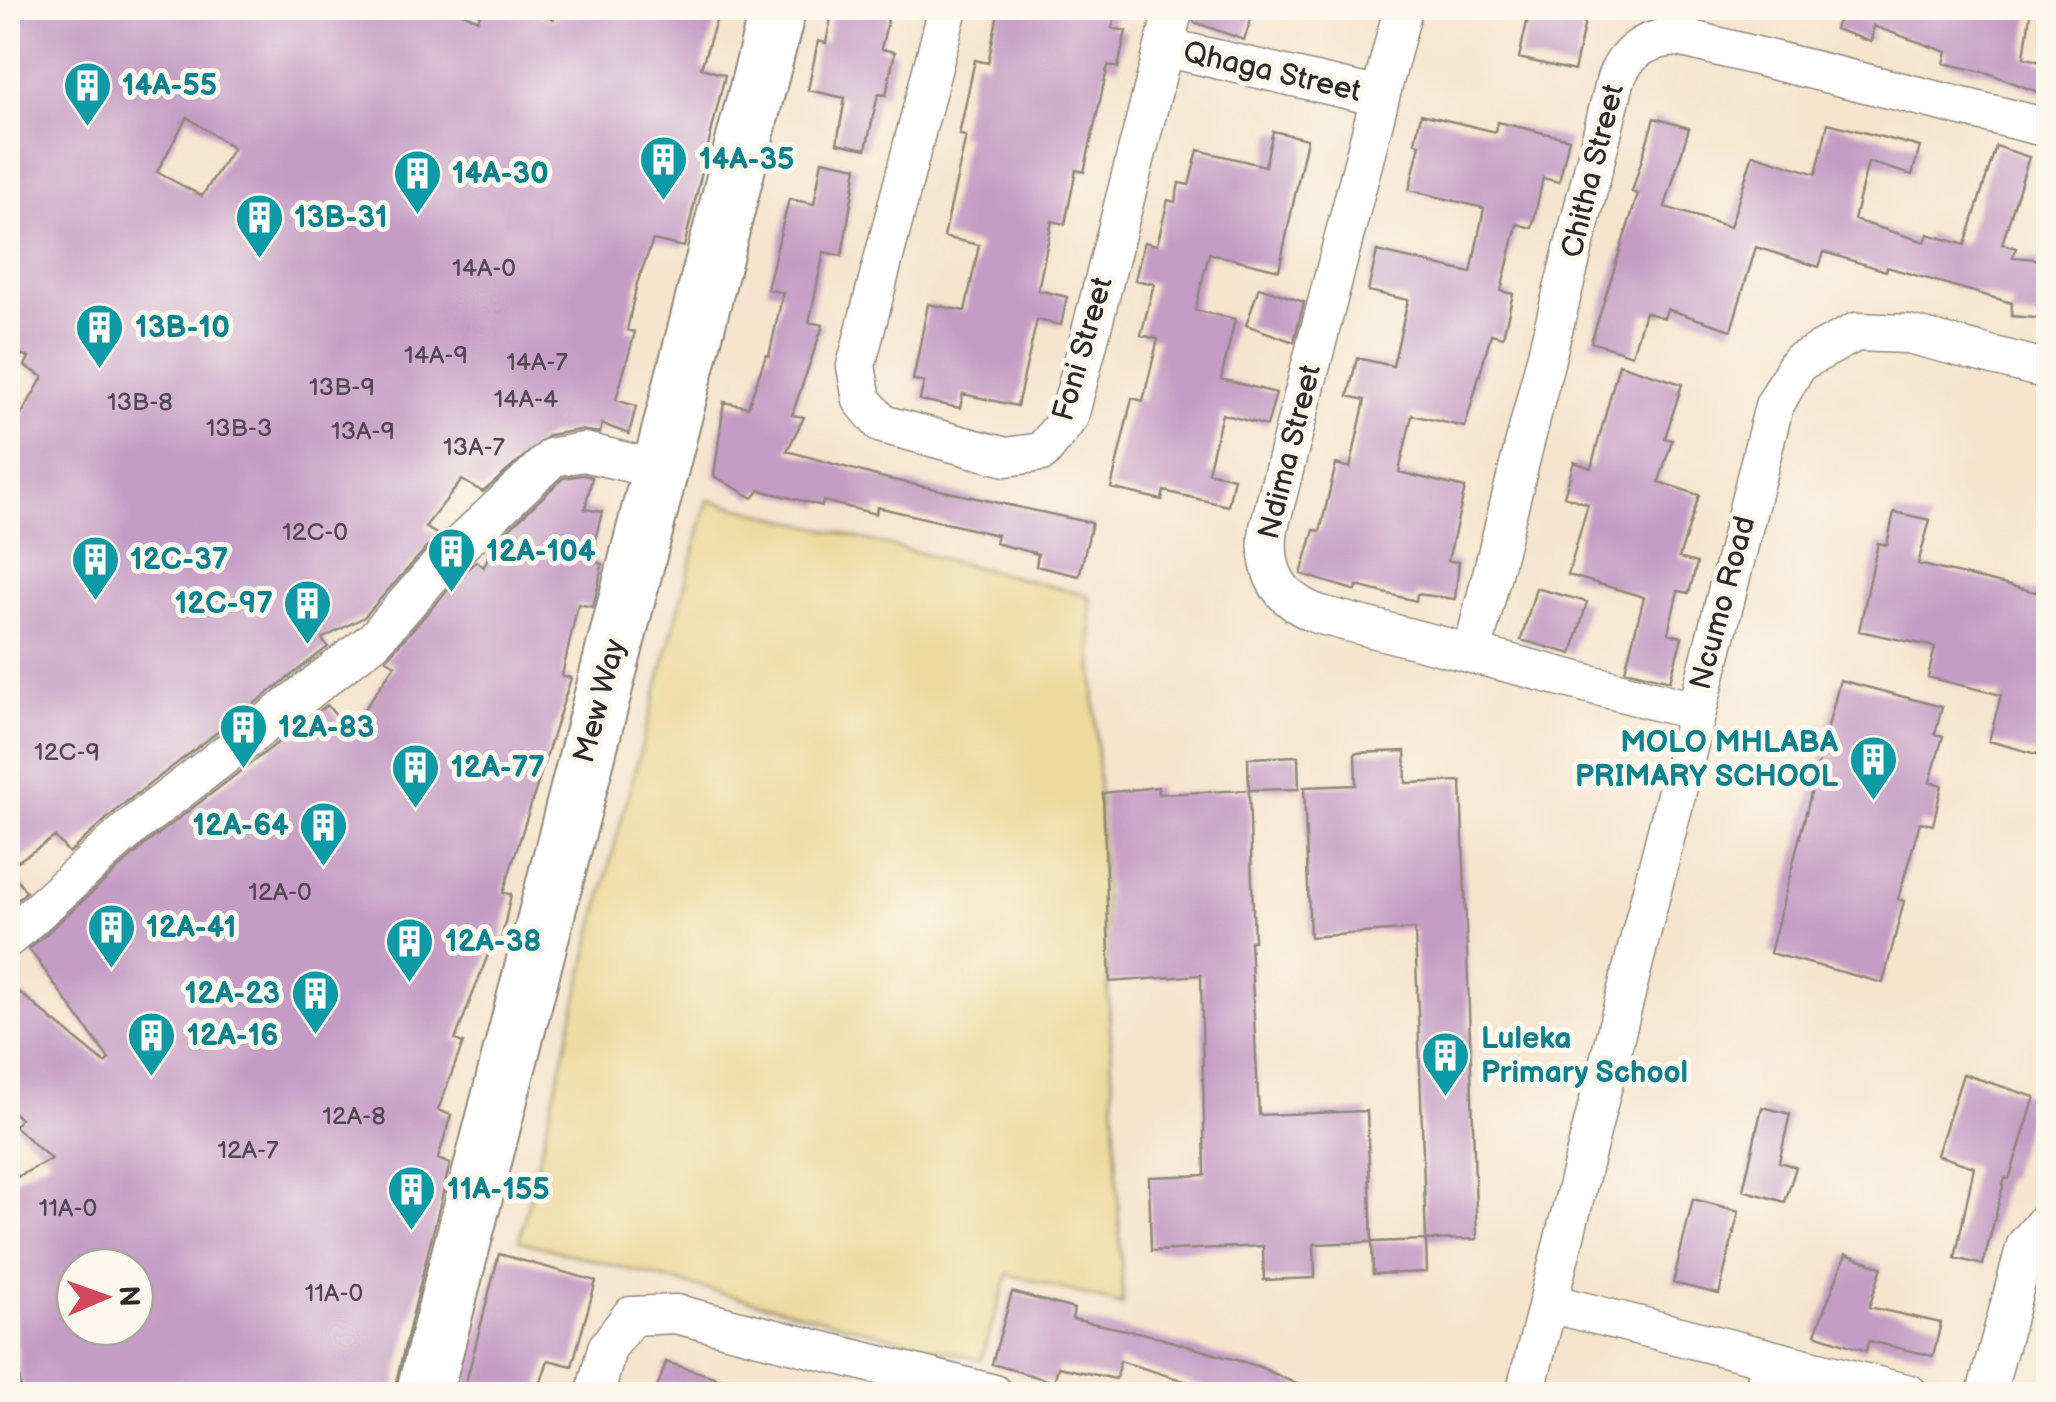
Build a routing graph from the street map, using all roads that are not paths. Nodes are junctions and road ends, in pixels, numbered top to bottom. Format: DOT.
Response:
graph roads {
  1 [pos="778,8"];
  2 [pos="948,8"];
  3 [pos="1174,8"];
  4 [pos="1402,8"];
  5 [pos="1164,47"];
  6 [pos="1380,97"];
  7 [pos="2048,128"];
  8 [pos="2048,370"];
  9 [pos="660,470"];
  10 [pos="1472,654"];
  11 [pos="1695,710"];
  12 [pos="8,938"];
  13 [pos="2048,1220"];
  14 [pos="1549,1303"];
  15 [pos="1767,1377"];
  16 [pos="424,1394"];
  17 [pos="595,1394"];
  18 [pos="994,1394"];
  19 [pos="1525,1394"];
  20 [pos="1909,1394"];
  21 [pos="1986,1394"];
  1 -- 9 [label="main road, Mew Way"];
  2 -- 5 [label="street, Foni Street"];
  3 -- 5 [label="street, Foni Street"];
  4 -- 6 [label="street, Ndima Street"];
  5 -- 6 [label="street, Qhaga Street"];
  6 -- 10 [label="street, Ndima Street"];
  7 -- 10 [label="street, Chitha Street"];
  8 -- 11 [label="street, Ncumo Road"];
  9 -- 12 [label="street"];
  9 -- 16 [label="main road, Mew Way"];
  10 -- 11 [label="street, Ndima Street"];
  11 -- 14 [label="street, Ncumo Road"];
  13 -- 21 [label="street"];
  14 -- 15 [label="street"];
  14 -- 19 [label="street, Ncumo Road"];
  15 -- 20 [label="street"];
  17 -- 18 [label="street"];
}
